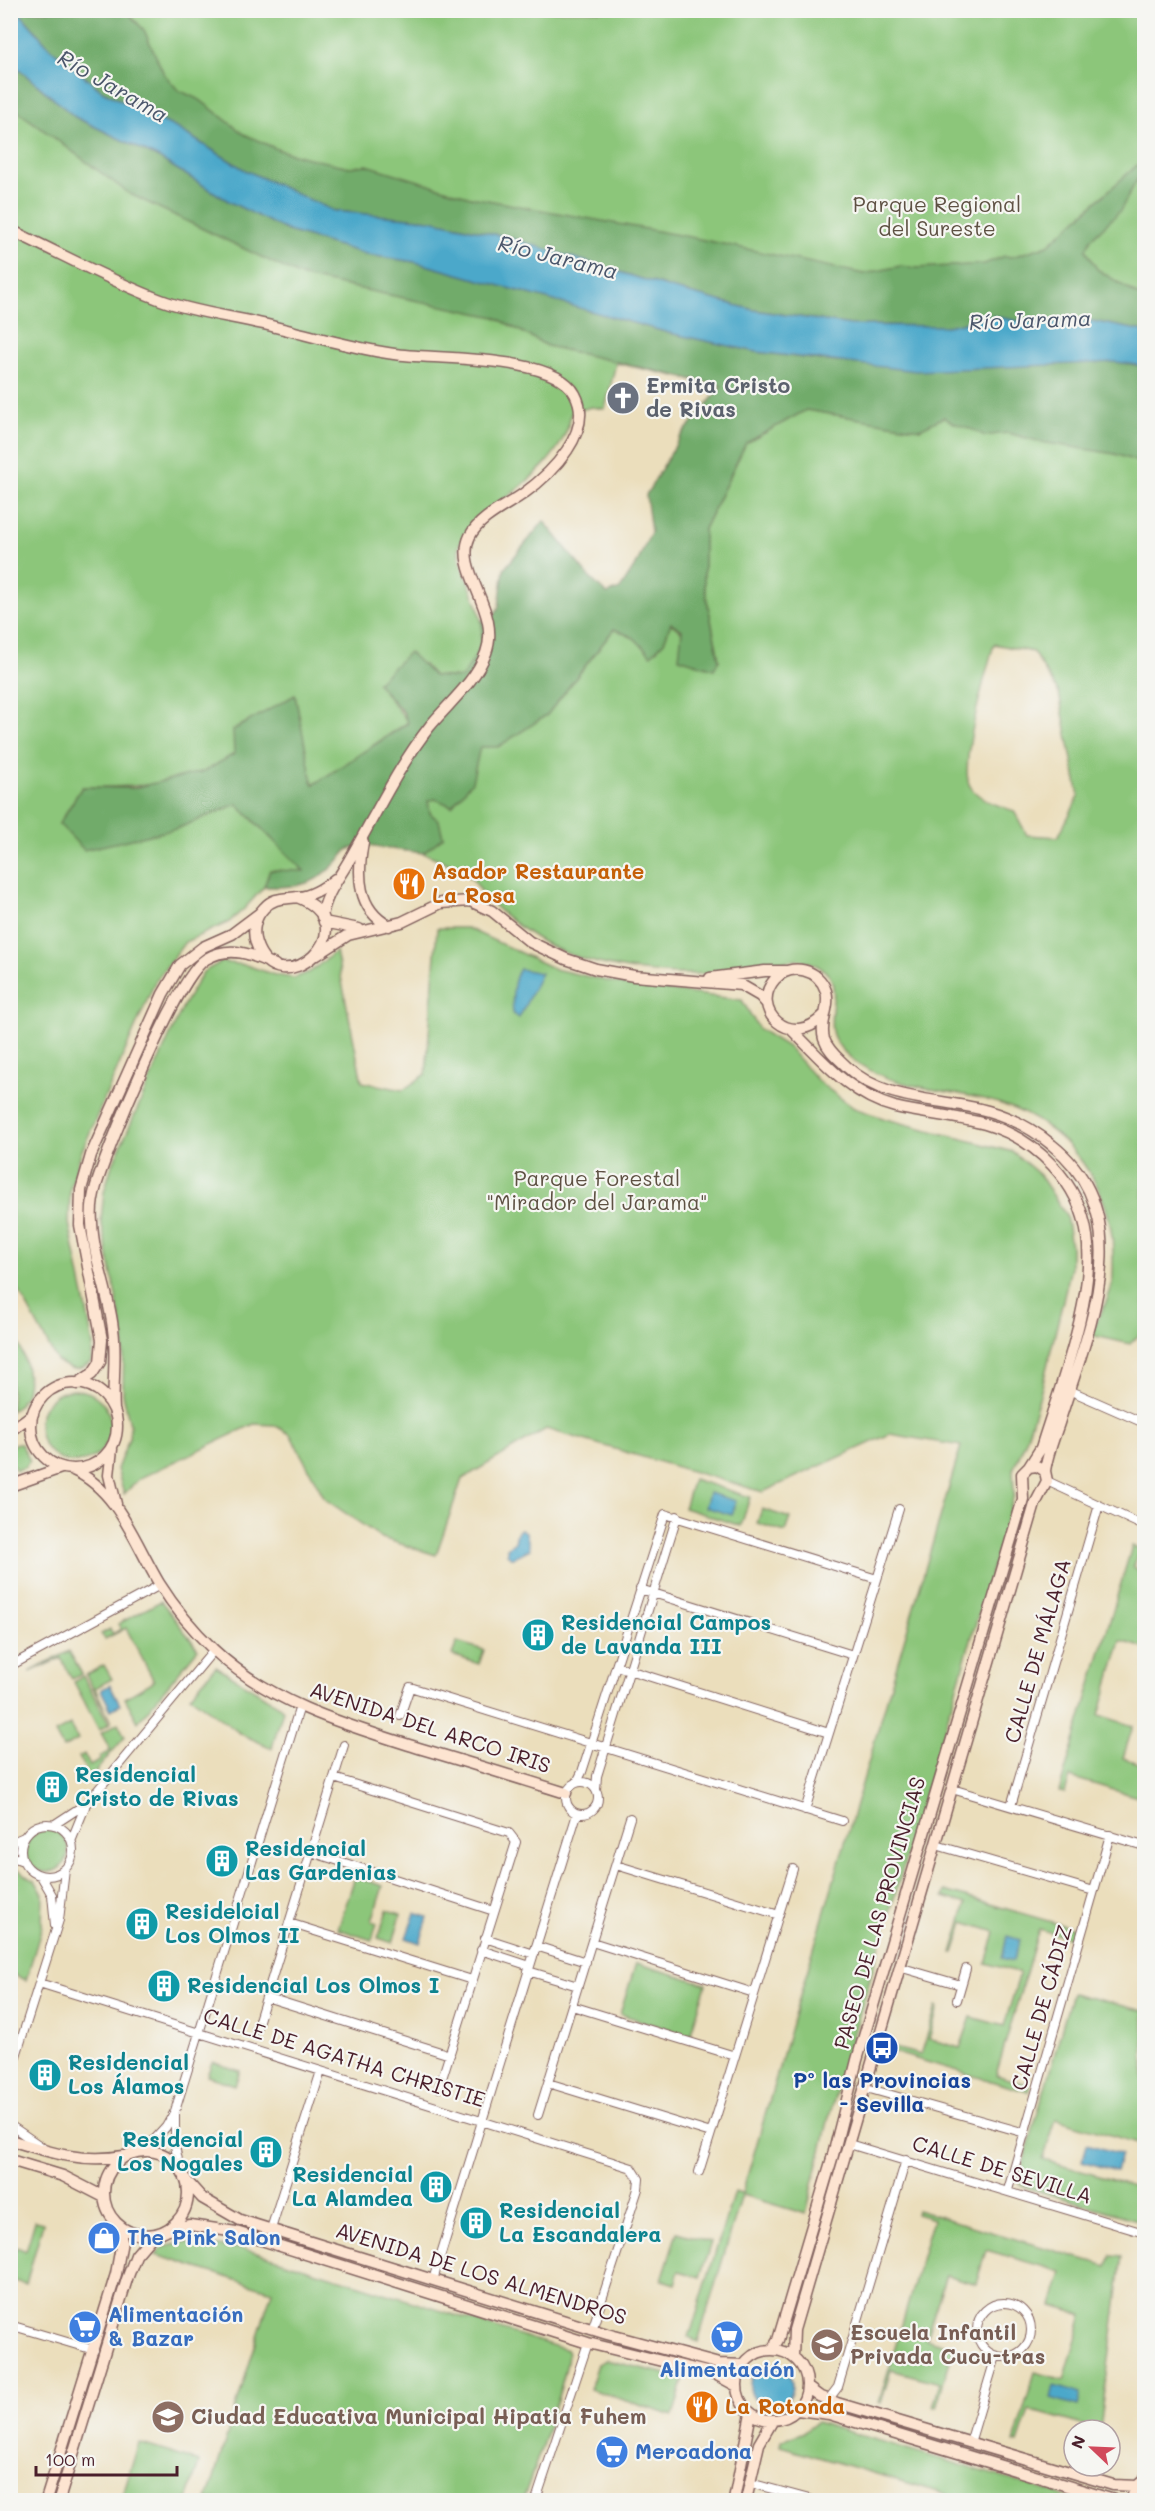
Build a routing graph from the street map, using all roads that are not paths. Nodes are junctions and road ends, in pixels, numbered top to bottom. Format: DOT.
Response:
graph roads {
  1 [pos="10,230"];
  2 [pos="368,825"];
  3 [pos="344,870"];
  4 [pos="297,897"];
  5 [pos="261,913"];
  6 [pos="323,920"];
  7 [pos="389,926"];
  8 [pos="365,930"];
  9 [pos="317,955"];
  10 [pos="275,965"];
  11 [pos="787,971"];
  12 [pos="691,981"];
  13 [pos="767,1004"];
  14 [pos="823,1016"];
  15 [pos="791,1029"];
  16 [pos="77,1384"];
  17 [pos="1069,1390"];
  18 [pos="114,1410"];
  19 [pos="33,1414"];
  20 [pos="1144,1423"];
  21 [pos="10,1431"];
  22 [pos="112,1446"];
  23 [pos="1029,1467"];
  24 [pos="67,1469"];
  25 [pos="1045,1480"];
  26 [pos="10,1486"];
  27 [pos="1024,1487"];
  28 [pos="1099,1505"];
  29 [pos="898,1509"];
  30 [pos="119,1513"];
  31 [pos="677,1516"];
  32 [pos="1144,1526"];
  33 [pos="877,1579"];
  34 [pos="160,1585"];
  35 [pos="640,1589"];
  36 [pos="653,1593"];
  37 [pos="214,1650"];
  38 [pos="853,1655"];
  39 [pos="10,1666"];
  40 [pos="616,1666"];
  41 [pos="629,1671"];
  42 [pos="300,1706"];
  43 [pos="400,1716"];
  44 [pos="829,1733"];
  45 [pos="592,1743"];
  46 [pos="344,1746"];
  47 [pos="607,1748"];
  48 [pos="334,1778"];
  49 [pos="577,1782"];
  50 [pos="952,1789"];
  51 [pos="596,1790"];
  52 [pos="566,1793"];
  53 [pos="87,1803"];
  54 [pos="1011,1806"];
  55 [pos="805,1810"];
  56 [pos="577,1814"];
  57 [pos="630,1818"];
  58 [pos="842,1821"];
  59 [pos="55,1824"];
  60 [pos="1110,1835"];
  61 [pos="25,1836"];
  62 [pos="72,1839"];
  63 [pos="10,1843"];
  64 [pos="936,1845"];
  65 [pos="1144,1845"];
  66 [pos="311,1852"];
  67 [pos="10,1856"];
  68 [pos="23,1861"];
  69 [pos="616,1865"];
  70 [pos="793,1869"];
  71 [pos="65,1870"];
  72 [pos="41,1876"];
  73 [pos="1094,1891"];
  74 [pos="494,1911"];
  75 [pos="778,1915"];
  76 [pos="289,1923"];
  77 [pos="55,1929"];
  78 [pos="485,1938"];
  79 [pos="592,1942"];
  80 [pos="482,1950"];
  81 [pos="535,1950"];
  82 [pos="586,1962"];
  83 [pos="898,1967"];
  84 [pos="529,1968"];
  85 [pos="966,1969"];
  86 [pos="472,1980"];
  87 [pos="39,1983"];
  88 [pos="961,1985"];
  89 [pos="578,1986"];
  90 [pos="754,1992"];
  91 [pos="266,1997"];
  92 [pos="957,2000"];
  93 [pos="572,2006"];
  94 [pos="256,2030"];
  95 [pos="200,2032"];
  96 [pos="450,2055"];
  97 [pos="735,2056"];
  98 [pos="321,2071"];
  99 [pos="10,2075"];
  100 [pos="548,2083"];
  101 [pos="863,2087"];
  102 [pos="439,2088"];
  103 [pos="175,2111"];
  104 [pos="538,2115"];
  105 [pos="482,2120"];
  106 [pos="10,2125"];
  107 [pos="711,2133"];
  108 [pos="1025,2133"];
  109 [pos="10,2140"];
  110 [pos="849,2144"];
  111 [pos="144,2151"];
  112 [pos="48,2152"];
  113 [pos="128,2155"];
  114 [pos="10,2160"];
  115 [pos="906,2160"];
  116 [pos="10,2166"];
  117 [pos="30,2166"];
  118 [pos="180,2169"];
  119 [pos="699,2172"];
  120 [pos="185,2179"];
  121 [pos="1008,2190"];
  122 [pos="104,2197"];
  123 [pos="118,2225"];
  124 [pos="169,2229"];
  125 [pos="272,2229"];
  126 [pos="1144,2233"];
  127 [pos="153,2235"];
  128 [pos="433,2280"];
  129 [pos="10,2325"];
  130 [pos="592,2330"];
  131 [pos="588,2343"];
  132 [pos="94,2350"];
  133 [pos="771,2350"];
  134 [pos="996,2356"];
  135 [pos="793,2357"];
  136 [pos="744,2365"];
  137 [pos="737,2386"];
  138 [pos="807,2387"];
  139 [pos="828,2400"];
  140 [pos="797,2410"];
  141 [pos="751,2414"];
  142 [pos="773,2420"];
  143 [pos="970,2443"];
  144 [pos="750,2482"];
  145 [pos="1141,2483"];
  146 [pos="797,2498"];
  147 [pos="46,2500"];
  148 [pos="59,2500"];
  149 [pos="536,2500"];
  150 [pos="734,2500"];
  151 [pos="746,2500"];
  152 [pos="813,2500"];
  153 [pos="1113,2500"];
  154 [pos="1131,2500"];
  1 -- 2 [label="street"];
  2 -- 3 [label="street"];
  2 -- 7 [label="street"];
  3 -- 4 [label="street"];
  3 -- 6 [label="street"];
  4 -- 5 [label="street"];
  4 -- 6 [label="street"];
  5 -- 10 [label="street"];
  5 -- 16 [label="street"];
  6 -- 8 [label="street"];
  6 -- 9 [label="street"];
  7 -- 8 [label="street"];
  7 -- 12 [label="street"];
  8 -- 9 [label="street"];
  9 -- 10 [label="street"];
  10 -- 18 [label="street"];
  11 -- 12 [label="street"];
  11 -- 13 [label="street"];
  11 -- 14 [label="street"];
  12 -- 13 [label="street"];
  13 -- 15 [label="street"];
  14 -- 15 [label="street"];
  14 -- 17 [label="street, PASEO DE LAS PROVINCIAS"];
  15 -- 23 [label="street"];
  16 -- 18 [label="street"];
  16 -- 19 [label="street"];
  17 -- 20 [label="street"];
  17 -- 25 [label="street, PASEO DE LAS PROVINCIAS"];
  18 -- 22 [label="street"];
  19 -- 21 [label="street"];
  19 -- 24 [label="street"];
  22 -- 24 [label="street"];
  22 -- 30 [label="street, AVENIDA DEL ARCO IRIS"];
  23 -- 25 [label="street"];
  23 -- 27 [label="street"];
  24 -- 26 [label="street"];
  24 -- 30 [label="street, AVENIDA DEL ARCO IRIS"];
  25 -- 27 [label="street"];
  25 -- 28 [label="street"];
  25 -- 50 [label="street, PASEO DE LAS PROVINCIAS"];
  27 -- 133 [label="street, PASEO DE LAS PROVINCIAS"];
  28 -- 32 [label="street"];
  28 -- 54 [label="street, CALLE DE MÁLAGA"];
  29 -- 33 [label="street"];
  30 -- 34 [label="street, AVENIDA DEL ARCO IRIS"];
  31 -- 33 [label="street"];
  31 -- 35 [label="street, AVENIDA DEL ARCO IRIS"];
  31 -- 36 [label="street"];
  33 -- 38 [label="street"];
  34 -- 37 [label="street, AVENIDA DEL ARCO IRIS"];
  34 -- 39 [label="street"];
  35 -- 36 [label="street"];
  35 -- 40 [label="street, AVENIDA DEL ARCO IRIS"];
  36 -- 38 [label="street"];
  36 -- 41 [label="street"];
  37 -- 42 [label="street, AVENIDA DEL ARCO IRIS"];
  37 -- 53 [label="street"];
  38 -- 44 [label="street"];
  40 -- 41 [label="street"];
  40 -- 45 [label="street, AVENIDA DEL ARCO IRIS"];
  41 -- 44 [label="street"];
  41 -- 47 [label="street"];
  42 -- 52 [label="street, AVENIDA DEL ARCO IRIS"];
  42 -- 95 [label="street"];
  43 -- 45 [label="street, AVENIDA DEL ARCO IRIS"];
  44 -- 55 [label="street"];
  45 -- 47 [label="street, AVENIDA DEL ARCO IRIS"];
  45 -- 49 [label="street, AVENIDA DEL ARCO IRIS"];
  46 -- 48 [label="street"];
  47 -- 51 [label="street"];
  47 -- 55 [label="street, AVENIDA DEL ARCO IRIS"];
  48 -- 66 [label="street"];
  48 -- 74 [label="street"];
  49 -- 51 [label="street"];
  49 -- 52 [label="street"];
  50 -- 54 [label="street"];
  50 -- 64 [label="street, PASEO DE LAS PROVINCIAS"];
  51 -- 56 [label="street"];
  52 -- 56 [label="street"];
  53 -- 59 [label="street"];
  53 -- 62 [label="street"];
  54 -- 60 [label="street"];
  55 -- 58 [label="street, AVENIDA DEL ARCO IRIS"];
  56 -- 81 [label="street"];
  57 -- 69 [label="street"];
  59 -- 61 [label="street"];
  59 -- 62 [label="street"];
  60 -- 65 [label="street"];
  60 -- 73 [label="street, CALLE DE CÁDIZ"];
  61 -- 63 [label="street"];
  61 -- 68 [label="street"];
  62 -- 71 [label="street"];
  64 -- 73 [label="street"];
  64 -- 83 [label="street, PASEO DE LAS PROVINCIAS"];
  66 -- 74 [label="street"];
  66 -- 76 [label="street"];
  67 -- 68 [label="street"];
  68 -- 72 [label="street"];
  69 -- 75 [label="street"];
  69 -- 79 [label="street"];
  70 -- 75 [label="street"];
  71 -- 72 [label="street"];
  71 -- 77 [label="street"];
  72 -- 77 [label="street"];
  73 -- 108 [label="street, CALLE DE CÁDIZ"];
  74 -- 78 [label="street"];
  75 -- 90 [label="street"];
  76 -- 86 [label="street"];
  76 -- 91 [label="street"];
  77 -- 87 [label="street"];
  78 -- 80 [label="street"];
  78 -- 81 [label="street"];
  79 -- 82 [label="street"];
  79 -- 90 [label="street"];
  80 -- 84 [label="street"];
  80 -- 86 [label="street"];
  81 -- 82 [label="street"];
  81 -- 84 [label="street"];
  82 -- 89 [label="street"];
  83 -- 88 [label="street, PASEO DE LAS PROVINCIAS"];
  83 -- 101 [label="street, PASEO DE LAS PROVINCIAS"];
  84 -- 89 [label="street"];
  84 -- 105 [label="street"];
  85 -- 88 [label="street"];
  86 -- 96 [label="street"];
  87 -- 95 [label="street, CALLE DE AGATHA CHRISTIE"];
  87 -- 99 [label="street"];
  88 -- 92 [label="street"];
  89 -- 93 [label="street"];
  90 -- 97 [label="street"];
  91 -- 94 [label="street"];
  91 -- 96 [label="street"];
  93 -- 97 [label="street"];
  93 -- 100 [label="street"];
  95 -- 98 [label="street, CALLE DE AGATHA CHRISTIE"];
  95 -- 103 [label="street"];
  96 -- 102 [label="street"];
  97 -- 107 [label="street"];
  98 -- 105 [label="street, CALLE DE AGATHA CHRISTIE"];
  98 -- 125 [label="street"];
  100 -- 104 [label="street"];
  100 -- 107 [label="street"];
  101 -- 108 [label="street"];
  101 -- 110 [label="street, PASEO DE LAS PROVINCIAS"];
  103 -- 111 [label="street"];
  103 -- 118 [label="street"];
  105 -- 128 [label="street"];
  105 -- 130 [label="street, CALLE DE AGATHA CHRISTIE"];
  106 -- 112 [label="street"];
  107 -- 119 [label="street"];
  108 -- 121 [label="street, CALLE DE CÁDIZ"];
  109 -- 112 [label="street"];
  110 -- 115 [label="street, CALLE DE SEVILLA"];
  110 -- 135 [label="street, PASEO DE LAS PROVINCIAS"];
  111 -- 113 [label="street"];
  111 -- 118 [label="street"];
  112 -- 113 [label="street"];
  113 -- 122 [label="street"];
  114 -- 117 [label="street"];
  115 -- 121 [label="street, CALLE DE SEVILLA"];
  115 -- 139 [label="street"];
  116 -- 117 [label="street"];
  117 -- 122 [label="street"];
  118 -- 120 [label="street"];
  120 -- 124 [label="street"];
  120 -- 125 [label="street, AVENIDA DE LOS ALMENDROS"];
  121 -- 126 [label="street, CALLE DE SEVILLA"];
  122 -- 123 [label="street"];
  123 -- 127 [label="street"];
  123 -- 132 [label="street"];
  124 -- 127 [label="street"];
  124 -- 131 [label="street, AVENIDA DE LOS ALMENDROS"];
  125 -- 128 [label="street, AVENIDA DE LOS ALMENDROS"];
  127 -- 148 [label="street"];
  128 -- 130 [label="street, AVENIDA DE LOS ALMENDROS"];
  129 -- 132 [label="street"];
  130 -- 136 [label="street, AVENIDA DE LOS ALMENDROS"];
  131 -- 137 [label="street, AVENIDA DE LOS ALMENDROS"];
  131 -- 149 [label="street"];
  132 -- 147 [label="street"];
  133 -- 135 [label="street"];
  133 -- 136 [label="street"];
  134 -- 134 [label="street"];
  134 -- 143 [label="street"];
  135 -- 138 [label="street"];
  136 -- 137 [label="street"];
  137 -- 141 [label="street"];
  138 -- 139 [label="street"];
  138 -- 140 [label="street"];
  139 -- 143 [label="street"];
  140 -- 142 [label="street"];
  140 -- 153 [label="street"];
  141 -- 142 [label="street"];
  141 -- 150 [label="street"];
  142 -- 144 [label="street"];
  143 -- 145 [label="street"];
  144 -- 146 [label="street"];
  144 -- 151 [label="street"];
  145 -- 154 [label="street"];
  146 -- 152 [label="street"];
}
